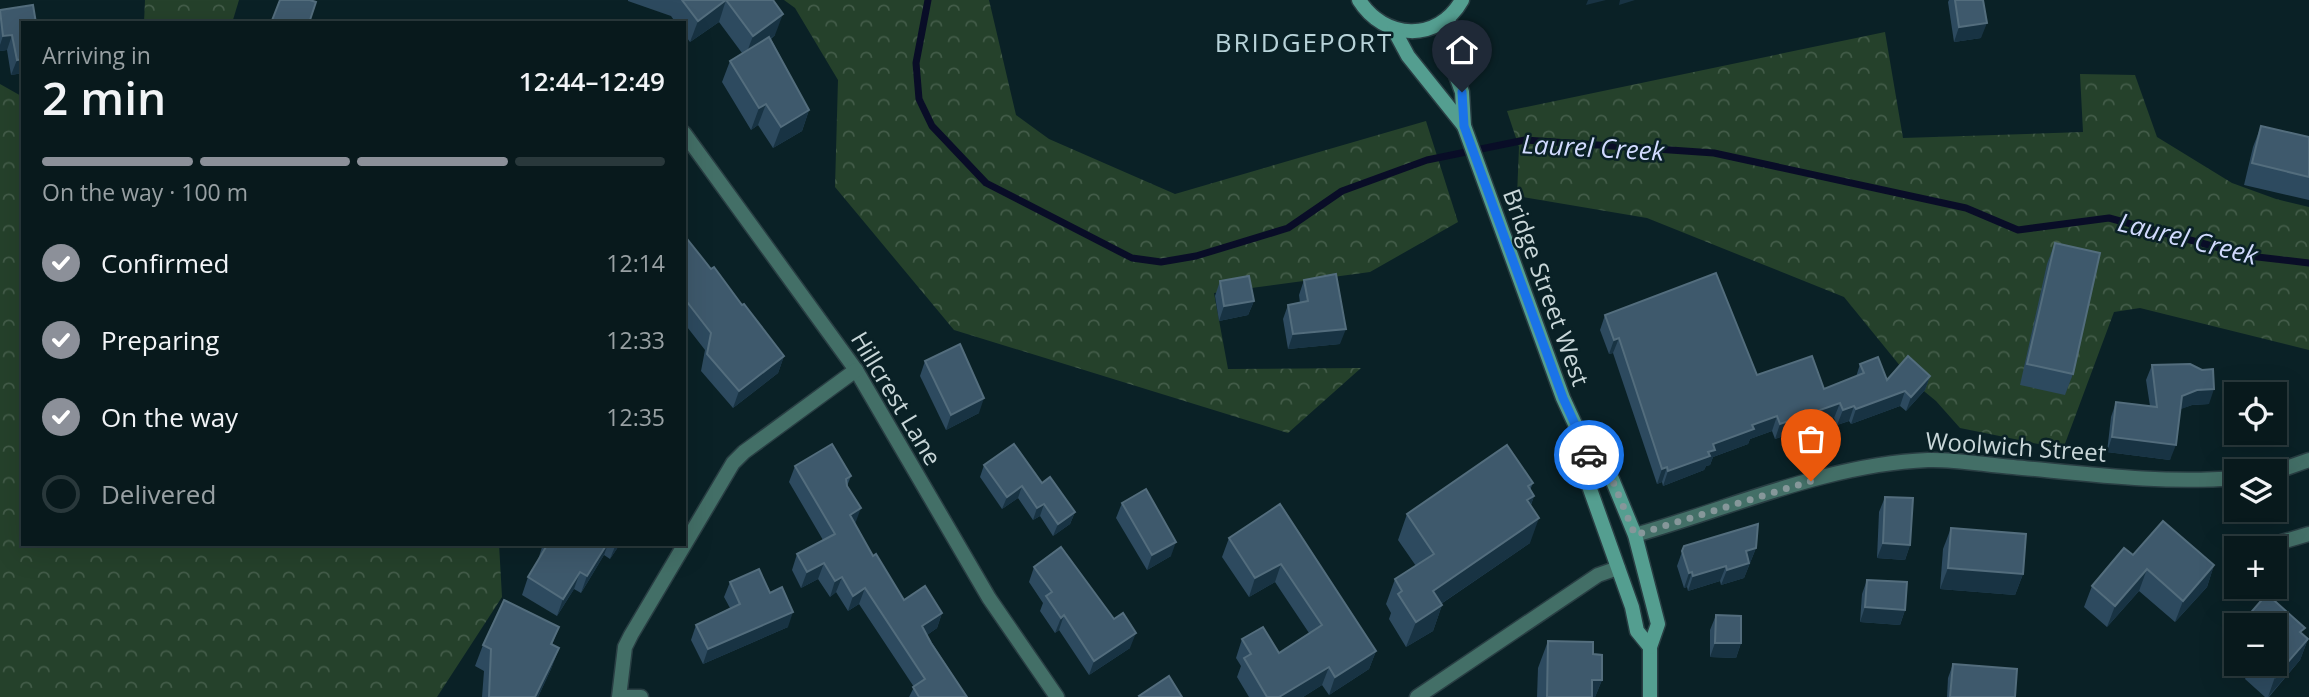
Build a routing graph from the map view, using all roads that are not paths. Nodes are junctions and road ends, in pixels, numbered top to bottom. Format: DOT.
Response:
graph roads {
  1 [pos="1359,0"];
  2 [pos="1462,0"];
  3 [pos="1448,18"];
  4 [pos="1394,30"];
  5 [pos="1464,126"];
  6 [pos="686,135"];
  7 [pos="856,370"];
  8 [pos="2309,460"];
  9 [pos="1592,461"];
  10 [pos="2287,468"];
  11 [pos="2224,478"];
  12 [pos="2309,534"];
  13 [pos="1635,535"];
  14 [pos="2287,540"];
  15 [pos="686,542"];
  16 [pos="684,546"];
  17 [pos="1618,568"];
  18 [pos="1650,647"];
  19 [pos="619,697"];
  20 [pos="625,697"];
  21 [pos="641,697"];
  22 [pos="1057,697"];
  23 [pos="1417,697"];
  24 [pos="1650,697"];
  1 -- 4 [label="main road"];
  2 -- 3 [label="main road"];
  3 -- 4 [label="main road"];
  3 -- 5 [label="main road, Bridge Street West"];
  4 -- 5 [label="main road, Bridge Street West"];
  5 -- 9 [label="main road, Bridge Street West"];
  6 -- 7 [label="street, Hillcrest Lane"];
  7 -- 15 [label="street"];
  7 -- 22 [label="street, Hillcrest Lane"];
  8 -- 10 [label="street"];
  9 -- 13 [label="main road, Bridge Street West"];
  9 -- 17 [label="main road, Bridge Street West"];
  11 -- 13 [label="street, Woolwich Street"];
  12 -- 14 [label="street"];
  13 -- 18 [label="main road, Bridge Street West"];
  16 -- 19 [label="street"];
  17 -- 18 [label="main road, Bridge Street West"];
  17 -- 23 [label="street"];
  18 -- 24 [label="main road, Bridge Street West"];
  20 -- 21 [label="street"];
}
